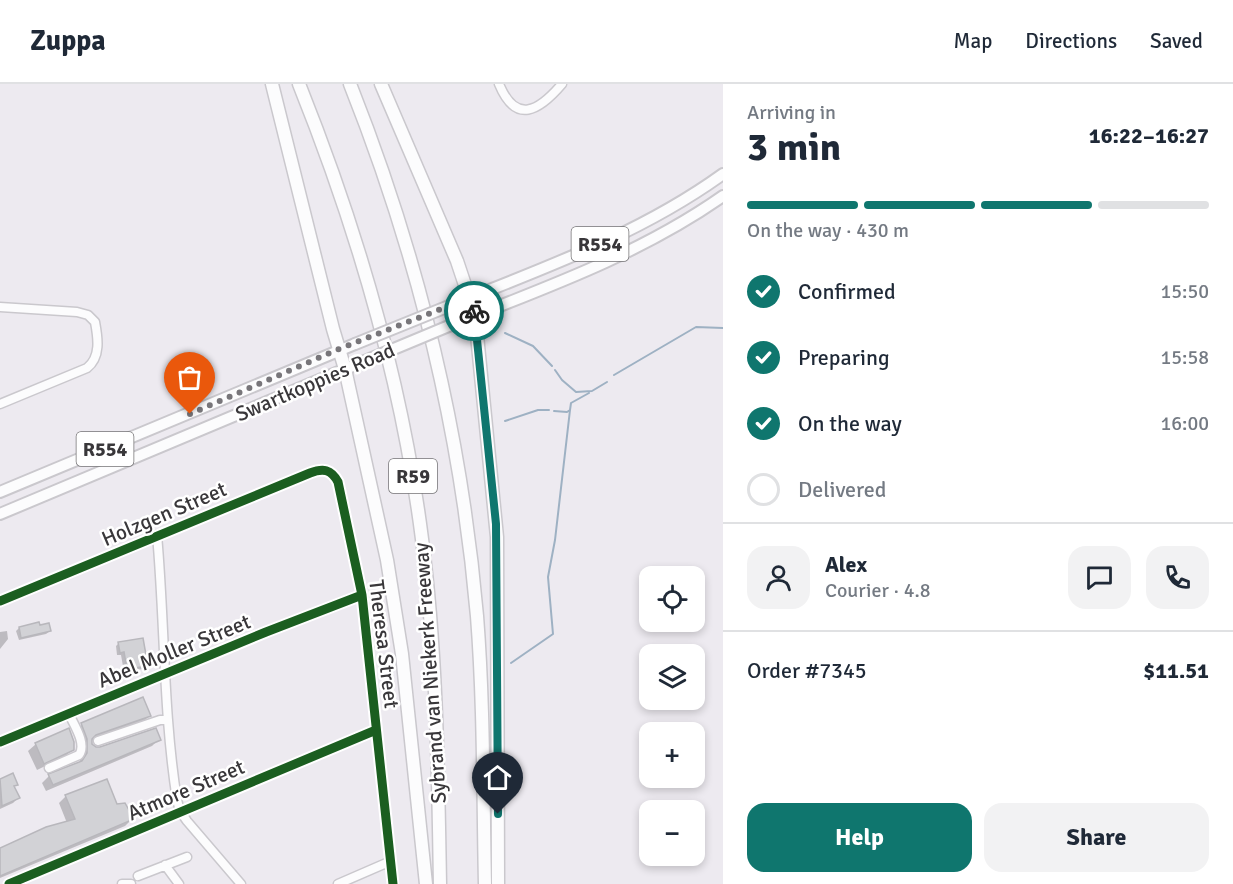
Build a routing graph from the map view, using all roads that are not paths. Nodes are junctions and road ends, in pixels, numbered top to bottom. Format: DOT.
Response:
graph roads {
  1 [pos="272,84"];
  2 [pos="300,84"];
  3 [pos="350,84"];
  4 [pos="381,84"];
  5 [pos="499,84"];
  6 [pos="562,84"];
  7 [pos="723,174"];
  8 [pos="723,196"];
  9 [pos="469,298"];
  10 [pos="0,307"];
  11 [pos="475,315"];
  12 [pos="339,349"];
  13 [pos="345,369"];
  14 [pos="0,404"];
  15 [pos="338,482"];
  16 [pos="0,492"];
  17 [pos="0,514"];
  18 [pos="157,535"];
  19 [pos="362,595"];
  20 [pos="0,601"];
  21 [pos="166,675"];
  22 [pos="69,714"];
  23 [pos="168,720"];
  24 [pos="376,730"];
  25 [pos="98,741"];
  26 [pos="0,742"];
  27 [pos="49,768"];
  28 [pos="180,811"];
  29 [pos="187,857"];
  30 [pos="391,861"];
  31 [pos="165,865"];
  32 [pos="138,876"];
  33 [pos="9,884"];
  34 [pos="122,884"];
  35 [pos="131,884"];
  36 [pos="179,884"];
  37 [pos="241,884"];
  38 [pos="338,884"];
  39 [pos="393,884"];
  40 [pos="426,884"];
  41 [pos="440,884"];
  42 [pos="485,884"];
  43 [pos="498,884"];
  1 -- 12 [label="highway"];
  2 -- 41 [label="highway, Sybrand van Niekerk Freeway / R59"];
  3 -- 42 [label="highway, Sybrand van Niekerk Freeway / R59"];
  4 -- 9 [label="highway"];
  5 -- 6 [label="street"];
  7 -- 9 [label="main road, Swartkoppies Road / R554"];
  8 -- 11 [label="main road, Swartkoppies Road / R554"];
  9 -- 11 [label="highway"];
  9 -- 12 [label="main road, Swartkoppies Road / R554, bridge"];
  10 -- 14 [label="street"];
  11 -- 13 [label="main road, Swartkoppies Road / R554, bridge"];
  11 -- 43 [label="highway"];
  12 -- 13 [label="highway"];
  12 -- 16 [label="main road, Swartkoppies Road / R554"];
  13 -- 17 [label="main road, Swartkoppies Road / R554"];
  13 -- 40 [label="highway"];
  15 -- 18 [label="street, Holzgen Street"];
  15 -- 19 [label="street, Theresa Street"];
  18 -- 20 [label="street, Holzgen Street"];
  18 -- 21 [label="street"];
  19 -- 21 [label="street, Abel Moller Street"];
  19 -- 24 [label="street, Theresa Street"];
  21 -- 22 [label="street, Abel Moller Street"];
  21 -- 23 [label="street"];
  22 -- 26 [label="street, Abel Moller Street"];
  22 -- 27 [label="street"];
  23 -- 25 [label="street"];
  23 -- 28 [label="street"];
  24 -- 28 [label="street, Atmore Street"];
  24 -- 30 [label="street, Theresa Street"];
  28 -- 33 [label="street, Atmore Street"];
  28 -- 37 [label="street"];
  29 -- 31 [label="street"];
  30 -- 38 [label="street"];
  30 -- 39 [label="street, Theresa Street"];
  31 -- 32 [label="street"];
  31 -- 36 [label="street"];
  34 -- 35 [label="street"];
}
